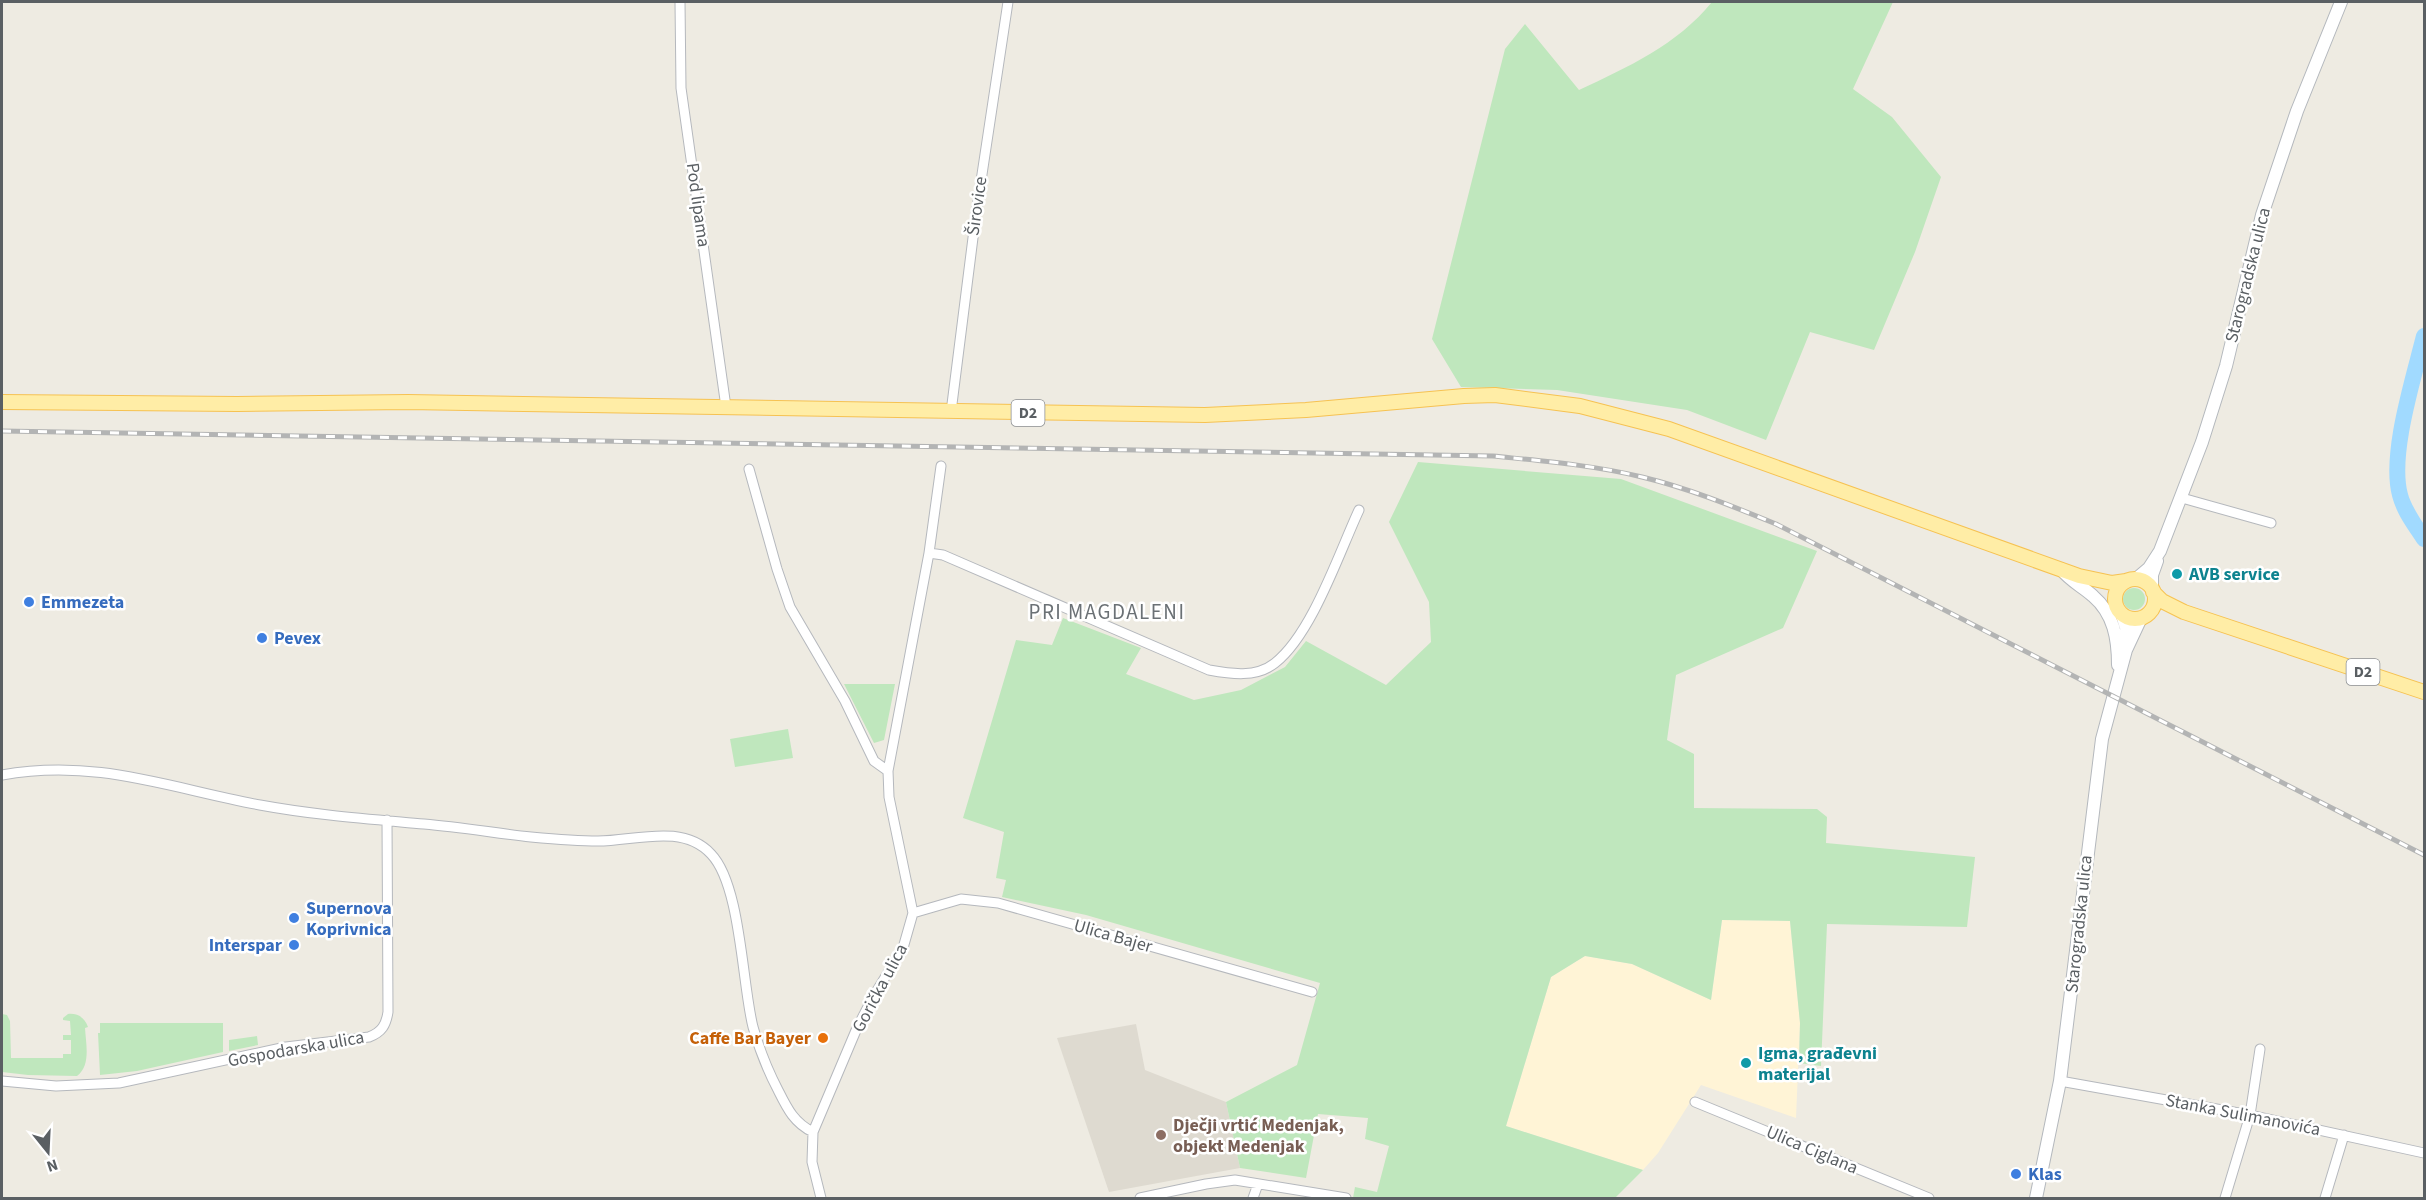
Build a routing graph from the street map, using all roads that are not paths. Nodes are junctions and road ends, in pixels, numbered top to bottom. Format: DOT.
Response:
graph roads {
  1 [pos="680,2"];
  2 [pos="1008,2"];
  3 [pos="2342,2"];
  4 [pos="2,400"];
  5 [pos="726,407"];
  6 [pos="951,412"];
  7 [pos="941,466"];
  8 [pos="749,469"];
  9 [pos="2182,498"];
  10 [pos="1359,510"];
  11 [pos="2271,523"];
  12 [pos="2160,551"];
  13 [pos="929,553"];
  14 [pos="2061,569"];
  15 [pos="2079,576"];
  16 [pos="2131,580"];
  17 [pos="2153,591"];
  18 [pos="2115,602"];
  19 [pos="2184,612"];
  20 [pos="2122,615"];
  21 [pos="2146,615"];
  22 [pos="2126,650"];
  23 [pos="2119,676"];
  24 [pos="2424,692"];
  25 [pos="888,771"];
  26 [pos="2,775"];
  27 [pos="387,820"];
  28 [pos="913,913"];
  29 [pos="1312,992"];
  30 [pos="2260,1049"];
  31 [pos="2,1081"];
  32 [pos="2060,1081"];
  33 [pos="1695,1102"];
  34 [pos="2250,1115"];
  35 [pos="813,1132"];
  36 [pos="2344,1135"];
  37 [pos="2424,1153"];
  38 [pos="1258,1184"];
  39 [pos="821,1198"];
  40 [pos="1140,1198"];
  41 [pos="1253,1198"];
  42 [pos="1346,1198"];
  43 [pos="1929,1198"];
  44 [pos="2036,1198"];
  45 [pos="2225,1198"];
  46 [pos="2325,1198"];
  1 -- 5 [label="street, Pod lipama"];
  2 -- 6 [label="street, Širovice"];
  3 -- 9 [label="main road, Starogradska ulica"];
  4 -- 5 [label="main road, D2"];
  5 -- 6 [label="main road, D2"];
  6 -- 14 [label="main road, D2"];
  7 -- 13 [label="street, Gorička ulica"];
  8 -- 25 [label="street"];
  9 -- 11 [label="street"];
  9 -- 12 [label="main road, Starogradska ulica"];
  10 -- 13 [label="street"];
  12 -- 16 [label="main road, Starogradska ulica"];
  12 -- 17 [label="main road, Starogradska ulica"];
  13 -- 25 [label="street, Gorička ulica"];
  14 -- 15 [label="main road, D2"];
  14 -- 23 [label="main road"];
  15 -- 16 [label="main road, D2"];
  15 -- 18 [label="main road, D2"];
  16 -- 17 [label="main road, D2"];
  16 -- 18 [label="main road"];
  17 -- 19 [label="main road, D2"];
  17 -- 21 [label="main road"];
  18 -- 20 [label="main road, D2"];
  19 -- 21 [label="main road, D2"];
  19 -- 24 [label="main road, D2"];
  20 -- 21 [label="main road, D2"];
  20 -- 22 [label="main road, Starogradska ulica"];
  21 -- 22 [label="main road, Starogradska ulica"];
  22 -- 23 [label="main road, Starogradska ulica"];
  23 -- 32 [label="main road, Starogradska ulica"];
  25 -- 28 [label="street, Gorička ulica"];
  26 -- 27 [label="street"];
  27 -- 31 [label="street, Gospodarska ulica"];
  27 -- 35 [label="street"];
  28 -- 29 [label="street, Ulica Bajer"];
  28 -- 35 [label="street, Gorička ulica"];
  30 -- 34 [label="street"];
  32 -- 34 [label="street, Stanka Sulimanovića"];
  32 -- 44 [label="main road, Starogradska ulica"];
  33 -- 43 [label="street, Ulica Ciglana"];
  34 -- 36 [label="street, Stanka Sulimanovića"];
  34 -- 45 [label="street"];
  35 -- 39 [label="street, Gorička ulica"];
  36 -- 37 [label="street, Stanka Sulimanovića"];
  36 -- 46 [label="street"];
  38 -- 40 [label="street"];
  38 -- 41 [label="street"];
  38 -- 42 [label="street"];
}
